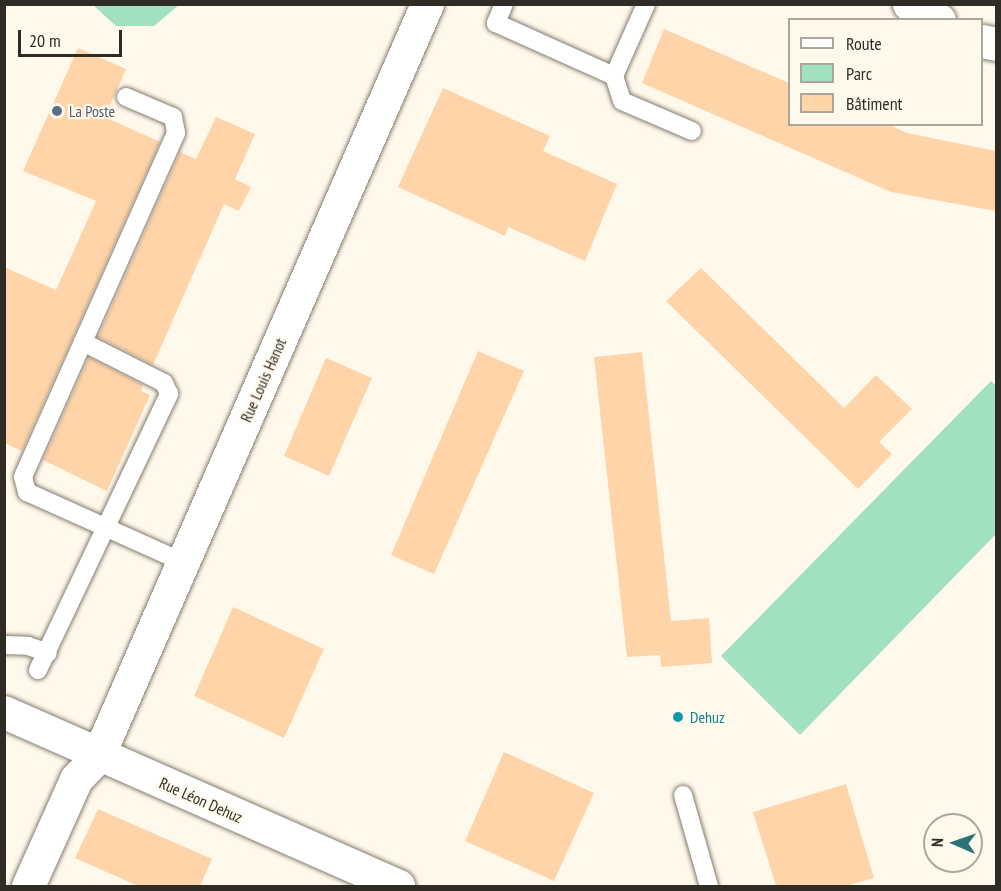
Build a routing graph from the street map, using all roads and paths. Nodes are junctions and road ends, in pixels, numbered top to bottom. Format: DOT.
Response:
graph roads {
  1 [pos="427,4"];
  2 [pos="504,4"];
  3 [pos="646,4"];
  4 [pos="614,76"];
  5 [pos="126,97"];
  6 [pos="692,131"];
  7 [pos="83,342"];
  8 [pos="106,528"];
  9 [pos="183,562"];
  10 [pos="4,645"];
  11 [pos="48,653"];
  12 [pos="38,670"];
  13 [pos="4,712"];
  14 [pos="98,756"];
  15 [pos="683,795"];
  16 [pos="28,886"];
  17 [pos="398,886"];
  18 [pos="710,886"];
  1 -- 9 [label="street, Rue Louis Hanot"];
  2 -- 4 [label="lane"];
  3 -- 4 [label="lane"];
  4 -- 6 [label="lane"];
  5 -- 7 [label="lane"];
  7 -- 8 [label="lane"];
  7 -- 8 [label="lane"];
  8 -- 9 [label="lane"];
  8 -- 11 [label="lane"];
  9 -- 14 [label="street, Rue Louis Hanot"];
  10 -- 11 [label="lane"];
  11 -- 12 [label="lane"];
  13 -- 14 [label="street, Rue Léon Dehuz"];
  14 -- 16 [label="street"];
  14 -- 17 [label="street, Rue Léon Dehuz"];
  15 -- 18 [label="lane"];
}
